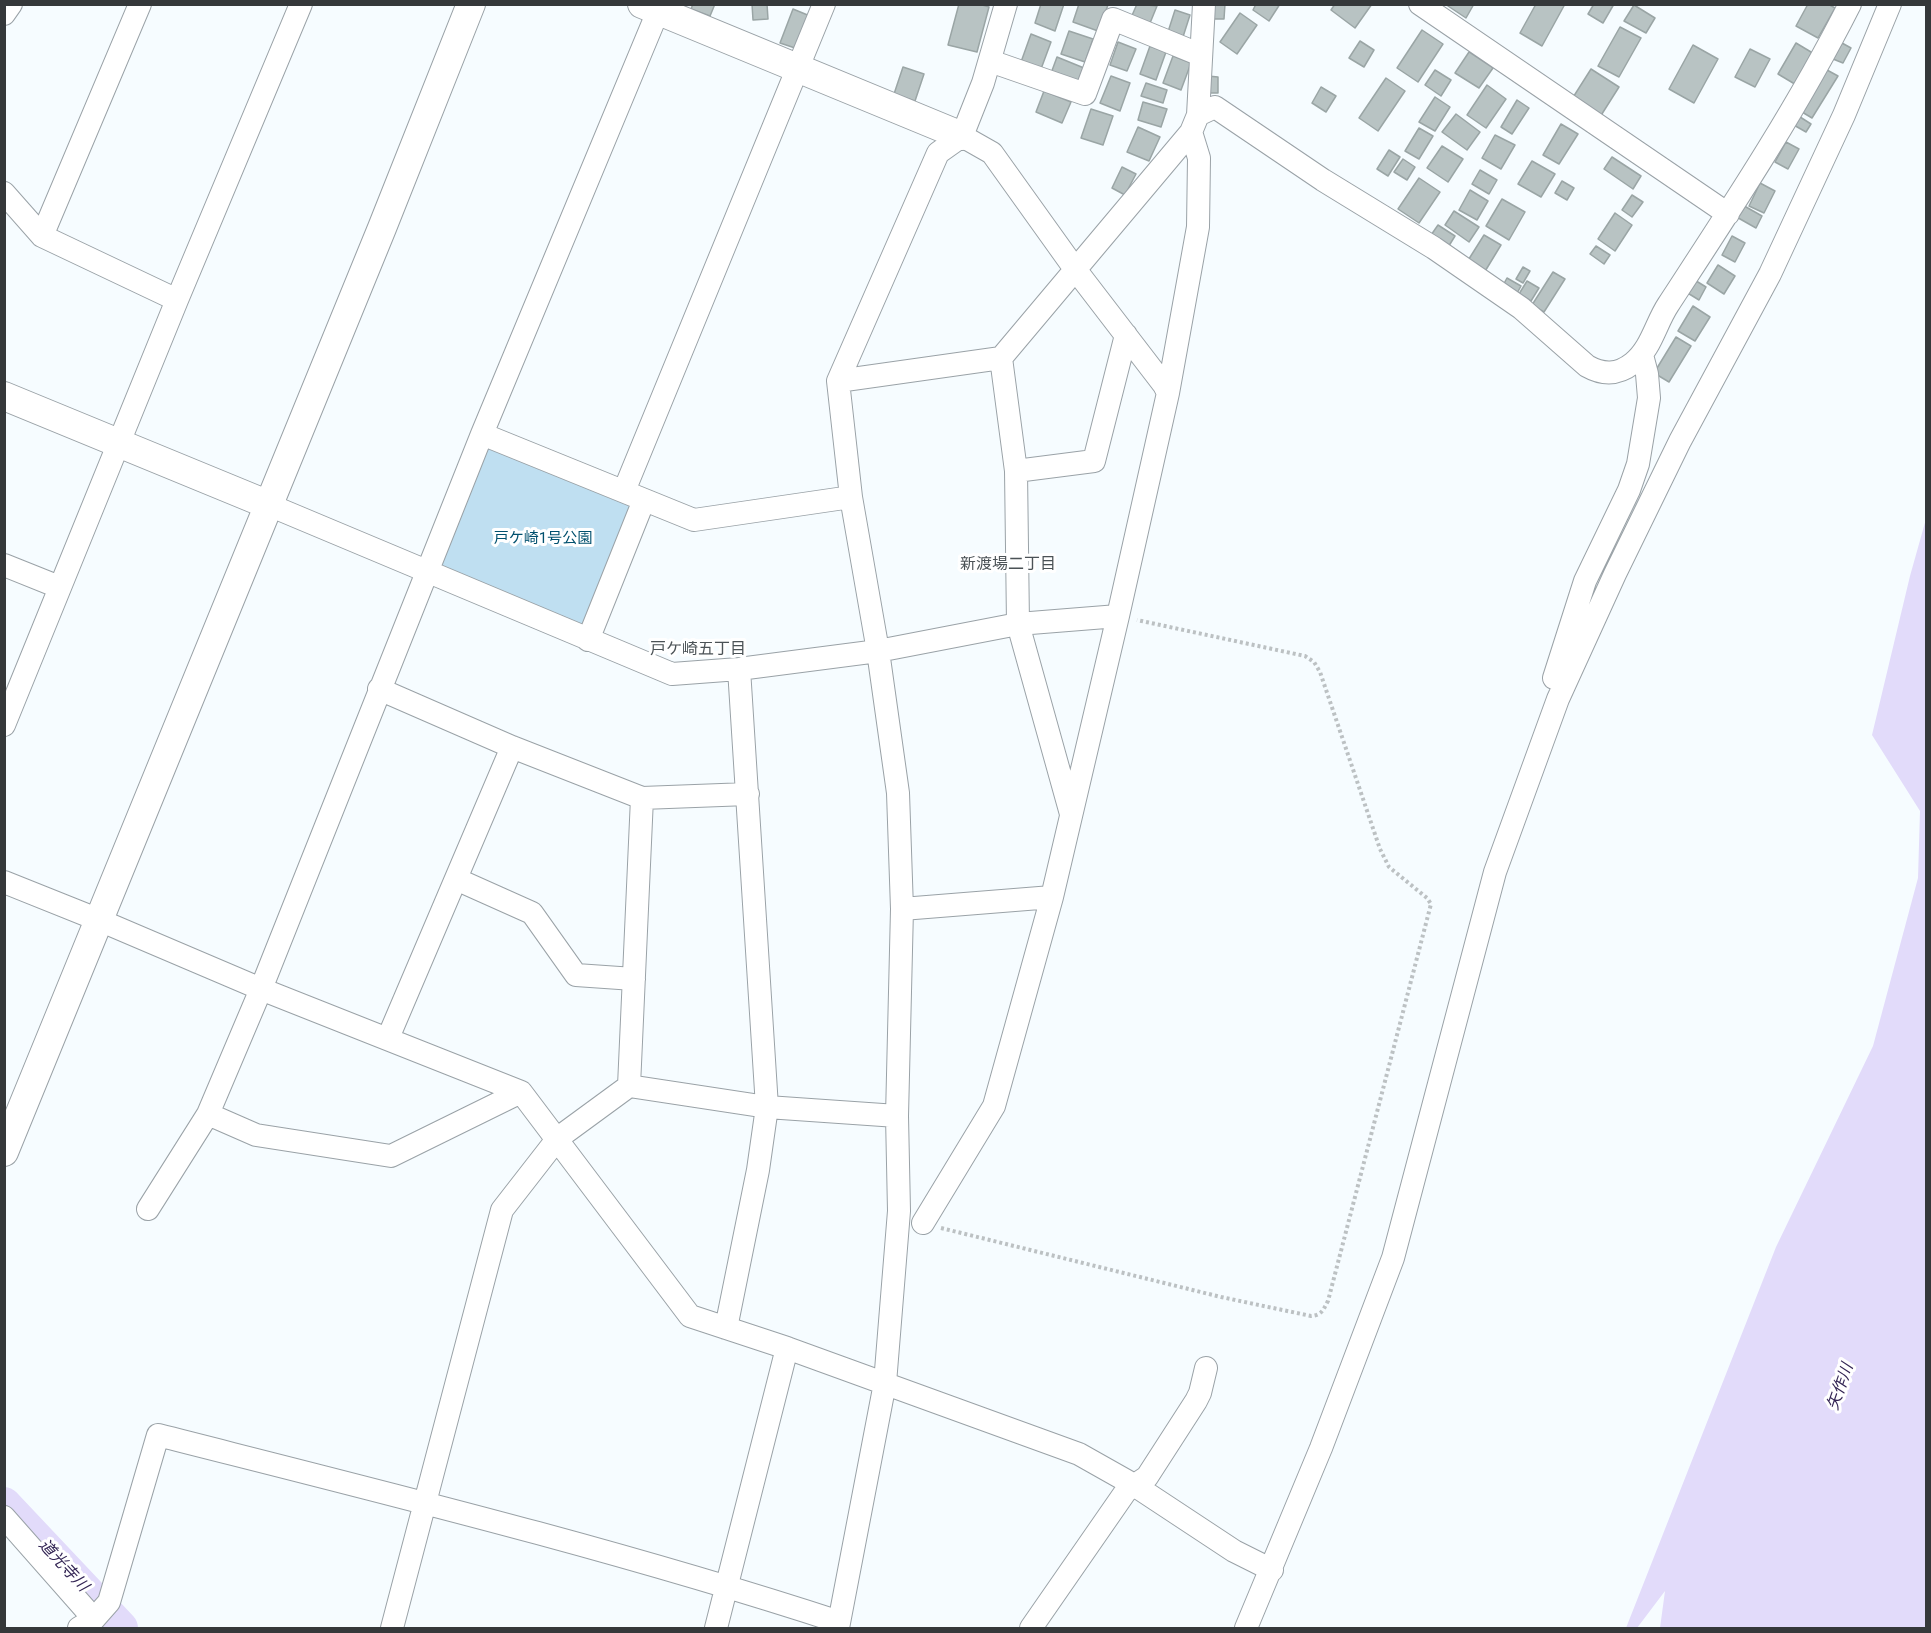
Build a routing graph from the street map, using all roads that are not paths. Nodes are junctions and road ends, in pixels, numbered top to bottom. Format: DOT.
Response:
graph roads {
  1 [pos="11,4"];
  2 [pos="140,4"];
  3 [pos="301,4"];
  4 [pos="471,4"];
  5 [pos="824,4"];
  6 [pos="1006,4"];
  7 [pos="1204,4"];
  8 [pos="1420,4"];
  9 [pos="1850,4"];
  10 [pos="1890,4"];
  11 [pos="654,7"];
  12 [pos="4,14"];
  13 [pos="1201,55"];
  14 [pos="990,61"];
  15 [pos="799,68"];
  16 [pos="1195,123"];
  17 [pos="962,136"];
  18 [pos="4,193"];
  19 [pos="1728,214"];
  20 [pos="42,236"];
  21 [pos="1075,269"];
  22 [pos="177,300"];
  23 [pos="1126,335"];
  24 [pos="1642,355"];
  25 [pos="1001,358"];
  26 [pos="838,381"];
  27 [pos="1168,393"];
  28 [pos="4,396"];
  29 [pos="482,434"];
  30 [pos="119,443"];
  31 [pos="1016,471"];
  32 [pos="634,496"];
  33 [pos="851,497"];
  34 [pos="269,505"];
  35 [pos="4,565"];
  36 [pos="426,572"];
  37 [pos="59,587"];
  38 [pos="1118,616"];
  39 [pos="1018,624"];
  40 [pos="588,640"];
  41 [pos="878,651"];
  42 [pos="739,669"];
  43 [pos="380,689"];
  44 [pos="1558,699"];
  45 [pos="4,725"];
  46 [pos="512,747"];
  47 [pos="748,794"];
  48 [pos="642,798"];
  49 [pos="1071,815"];
  50 [pos="456,879"];
  51 [pos="4,882"];
  52 [pos="1052,897"];
  53 [pos="902,909"];
  54 [pos="99,920"];
  55 [pos="634,979"];
  56 [pos="261,989"];
  57 [pos="388,1038"];
  58 [pos="629,1086"];
  59 [pos="521,1092"];
  60 [pos="767,1107"];
  61 [pos="208,1114"];
  62 [pos="897,1116"];
  63 [pos="558,1138"];
  64 [pos="4,1152"];
  65 [pos="148,1209"];
  66 [pos="922,1223"];
  67 [pos="726,1328"];
  68 [pos="788,1348"];
  69 [pos="1206,1368"];
  70 [pos="885,1383"];
  71 [pos="1134,1485"];
  72 [pos="424,1502"];
  73 [pos="4,1517"];
  74 [pos="1272,1570"];
  75 [pos="726,1585"];
  76 [pos="94,1617"];
  77 [pos="838,1625"];
  78 [pos="392,1629"];
  79 [pos="716,1629"];
  80 [pos="1031,1629"];
  81 [pos="1246,1629"];
  1 -- 12 [label="street"];
  2 -- 20 [label="street"];
  3 -- 22 [label="street"];
  4 -- 34 [label="street"];
  5 -- 15 [label="street"];
  6 -- 14 [label="street"];
  7 -- 13 [label="street"];
  8 -- 19 [label="street"];
  9 -- 19 [label="street"];
  10 -- 44 [label="street"];
  11 -- 15 [label="street"];
  11 -- 29 [label="street"];
  13 -- 14 [label="street"];
  13 -- 16 [label="street"];
  14 -- 17 [label="street"];
  15 -- 17 [label="street"];
  15 -- 32 [label="street"];
  16 -- 21 [label="street"];
  16 -- 24 [label="street"];
  16 -- 27 [label="street"];
  17 -- 21 [label="street"];
  17 -- 26 [label="street"];
  18 -- 20 [label="street"];
  19 -- 24 [label="street"];
  20 -- 22 [label="street"];
  21 -- 23 [label="street"];
  21 -- 25 [label="street"];
  22 -- 30 [label="street"];
  23 -- 27 [label="street"];
  23 -- 31 [label="street"];
  24 -- 44 [label="street"];
  25 -- 26 [label="street"];
  25 -- 31 [label="street"];
  26 -- 33 [label="street"];
  27 -- 38 [label="street"];
  28 -- 30 [label="street"];
  29 -- 32 [label="street"];
  29 -- 36 [label="street"];
  30 -- 34 [label="street"];
  30 -- 37 [label="street"];
  31 -- 39 [label="street"];
  32 -- 33 [label="street"];
  32 -- 40 [label="street"];
  33 -- 41 [label="street"];
  34 -- 36 [label="street"];
  34 -- 54 [label="street"];
  35 -- 37 [label="street"];
  36 -- 40 [label="street"];
  36 -- 43 [label="street"];
  37 -- 45 [label="street"];
  38 -- 39 [label="street"];
  38 -- 49 [label="street"];
  39 -- 41 [label="street"];
  39 -- 49 [label="street"];
  40 -- 42 [label="street"];
  41 -- 42 [label="street"];
  41 -- 53 [label="street"];
  42 -- 47 [label="street"];
  43 -- 46 [label="street"];
  43 -- 56 [label="street"];
  44 -- 74 [label="street"];
  46 -- 48 [label="street"];
  46 -- 50 [label="street"];
  47 -- 48 [label="street"];
  47 -- 60 [label="street"];
  48 -- 55 [label="street"];
  49 -- 52 [label="street"];
  50 -- 55 [label="street"];
  50 -- 57 [label="street"];
  51 -- 54 [label="street"];
  52 -- 53 [label="street"];
  52 -- 66 [label="street"];
  53 -- 62 [label="street"];
  54 -- 56 [label="street"];
  54 -- 64 [label="street"];
  55 -- 58 [label="street"];
  56 -- 57 [label="street"];
  56 -- 61 [label="street"];
  57 -- 59 [label="street"];
  58 -- 60 [label="street"];
  58 -- 63 [label="street"];
  59 -- 61 [label="street"];
  59 -- 63 [label="street"];
  60 -- 62 [label="street"];
  60 -- 67 [label="street"];
  61 -- 65 [label="street"];
  62 -- 70 [label="street"];
  63 -- 67 [label="street"];
  63 -- 72 [label="street"];
  67 -- 68 [label="street"];
  68 -- 70 [label="street"];
  68 -- 75 [label="street"];
  69 -- 71 [label="street"];
  70 -- 71 [label="street"];
  70 -- 77 [label="street"];
  71 -- 74 [label="street"];
  71 -- 80 [label="street"];
  72 -- 75 [label="street"];
  72 -- 76 [label="street"];
  72 -- 78 [label="street"];
  73 -- 76 [label="street"];
  74 -- 81 [label="street"];
  75 -- 77 [label="street"];
  75 -- 79 [label="street"];
}
